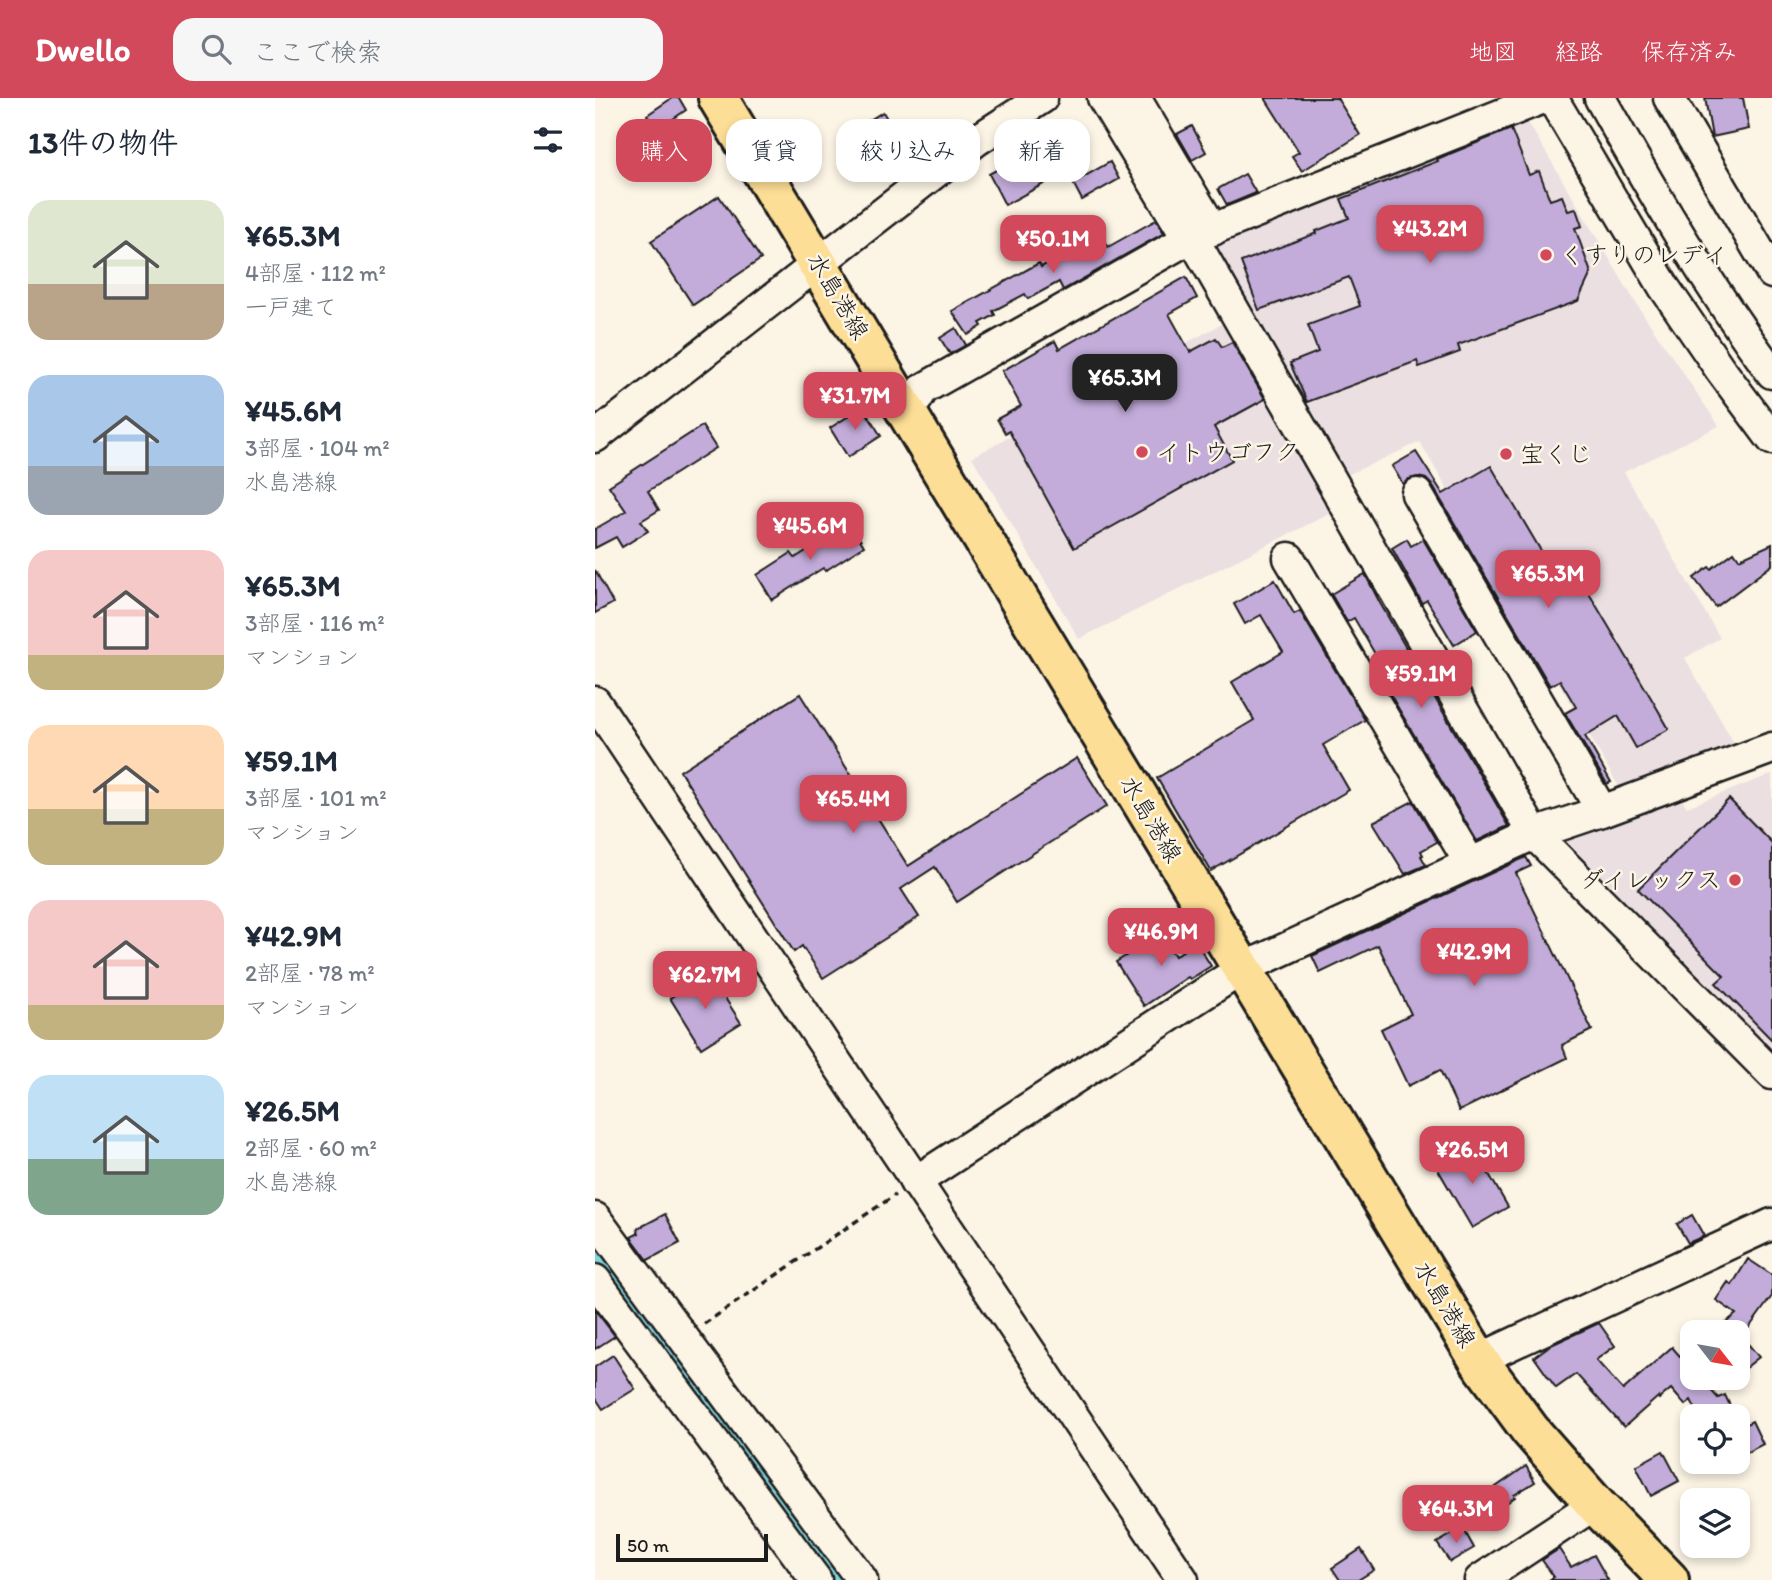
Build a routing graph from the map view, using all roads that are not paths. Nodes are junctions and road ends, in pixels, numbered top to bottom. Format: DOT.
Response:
graph roads {
  1 [pos="718,98"];
  2 [pos="1023,98"];
  3 [pos="1042,98"];
  4 [pos="1103,98"];
  5 [pos="1135,98"];
  6 [pos="1543,98"];
  7 [pos="1552,98"];
  8 [pos="1600,98"];
  9 [pos="1669,98"];
  10 [pos="980,137"];
  11 [pos="980,138"];
  12 [pos="923,182"];
  13 [pos="1198,235"];
  14 [pos="818,263"];
  15 [pos="1772,273"];
  16 [pos="1772,373"];
  17 [pos="904,406"];
  18 [pos="595,437"];
  19 [pos="1772,439"];
  20 [pos="1417,494"];
  21 [pos="1289,558"];
  22 [pos="595,702"];
  23 [pos="1772,747"];
  24 [pos="1602,811"];
  25 [pos="1541,832"];
  26 [pos="1470,863"];
  27 [pos="1242,971"];
  28 [pos="1772,1074"];
  29 [pos="915,1182"];
  30 [pos="595,1218"];
  31 [pos="1772,1224"];
  32 [pos="610,1259"];
  33 [pos="595,1280"];
  34 [pos="1480,1362"];
  35 [pos="1595,1504"];
  36 [pos="799,1526"];
  37 [pos="816,1580"];
  38 [pos="862,1580"];
  39 [pos="1183,1580"];
  40 [pos="1480,1580"];
  41 [pos="1669,1580"];
  1 -- 14 [label="main road, 水島港線"];
  2 -- 10 [label="street"];
  3 -- 11 [label="street"];
  4 -- 13 [label="street"];
  5 -- 13 [label="street"];
  6 -- 13 [label="street"];
  7 -- 19 [label="street"];
  8 -- 16 [label="street"];
  9 -- 15 [label="street"];
  12 -- 14 [label="street"];
  13 -- 17 [label="street"];
  13 -- 25 [label="street"];
  14 -- 17 [label="main road, 水島港線"];
  14 -- 18 [label="street"];
  17 -- 27 [label="main road, 水島港線"];
  20 -- 24 [label="street"];
  21 -- 26 [label="street"];
  22 -- 29 [label="street"];
  23 -- 24 [label="street"];
  24 -- 25 [label="street"];
  25 -- 26 [label="street"];
  25 -- 28 [label="street"];
  26 -- 27 [label="street"];
  27 -- 29 [label="street"];
  27 -- 34 [label="main road, 水島港線"];
  29 -- 39 [label="street"];
  30 -- 32 [label="street"];
  31 -- 34 [label="street"];
  32 -- 36 [label="street"];
  33 -- 36 [label="street"];
  34 -- 35 [label="main road, 水島港線"];
  35 -- 40 [label="street"];
  35 -- 41 [label="main road, 水島港線"];
  36 -- 37 [label="street"];
  36 -- 38 [label="street"];
}
